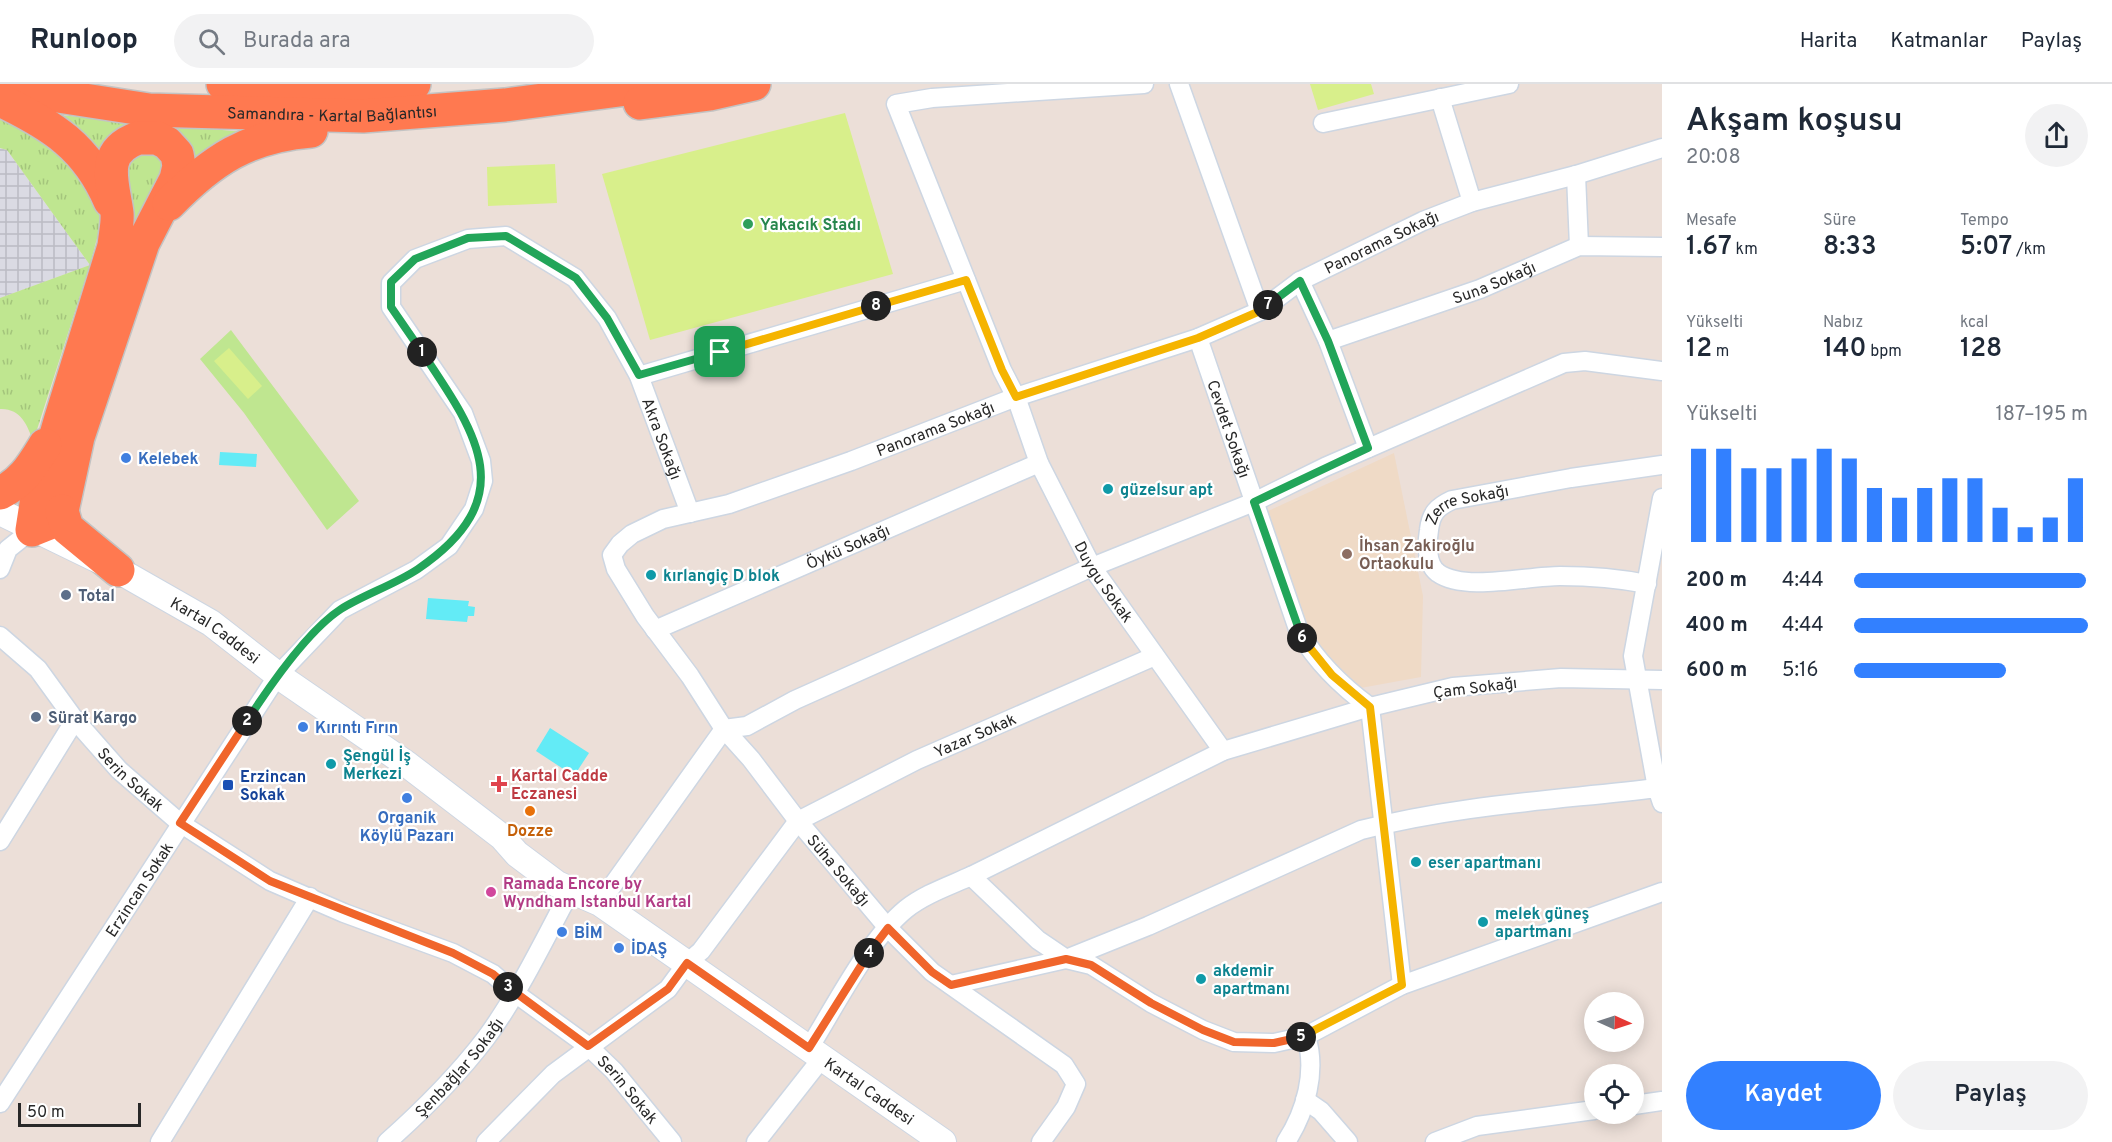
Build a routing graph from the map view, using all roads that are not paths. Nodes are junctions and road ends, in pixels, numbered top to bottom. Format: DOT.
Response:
graph roads {
  1 [pos="223,84"];
  2 [pos="414,84"];
  3 [pos="665,84"];
  4 [pos="754,84"];
  5 [pos="1144,84"];
  6 [pos="1179,84"];
  7 [pos="1509,84"];
  8 [pos="0,87"];
  9 [pos="1440,98"];
  10 [pos="0,100"];
  11 [pos="1323,123"];
  12 [pos="1662,148"];
  13 [pos="1576,175"];
  14 [pos="1472,202"];
  15 [pos="117,216"];
  16 [pos="143,243"];
  17 [pos="1579,246"];
  18 [pos="1662,247"];
  19 [pos="966,280"];
  20 [pos="1300,281"];
  21 [pos="1260,311"];
  22 [pos="1198,338"];
  23 [pos="1328,341"];
  24 [pos="1662,371"];
  25 [pos="639,375"];
  26 [pos="1016,397"];
  27 [pos="60,420"];
  28 [pos="1368,448"];
  29 [pos="1039,463"];
  30 [pos="1662,465"];
  31 [pos="0,492"];
  32 [pos="1662,498"];
  33 [pos="1254,502"];
  34 [pos="62,511"];
  35 [pos="0,512"];
  36 [pos="690,513"];
  37 [pos="32,530"];
  38 [pos="612,555"];
  39 [pos="1092,567"];
  40 [pos="0,569"];
  41 [pos="118,570"];
  42 [pos="1647,584"];
  43 [pos="656,630"];
  44 [pos="0,636"];
  45 [pos="1155,656"];
  46 [pos="278,675"];
  47 [pos="1636,679"];
  48 [pos="1662,680"];
  49 [pos="1370,707"];
  50 [pos="75,720"];
  51 [pos="724,729"];
  52 [pos="1223,751"];
  53 [pos="1660,796"];
  54 [pos="798,821"];
  55 [pos="180,823"];
  56 [pos="1383,825"];
  57 [pos="0,841"];
  58 [pos="971,876"];
  59 [pos="1662,892"];
  60 [pos="310,897"];
  61 [pos="587,897"];
  62 [pos="888,928"];
  63 [pos="1066,959"];
  64 [pos="687,963"];
  65 [pos="951,985"];
  66 [pos="1402,985"];
  67 [pos="514,993"];
  68 [pos="1306,1036"];
  69 [pos="588,1046"];
  70 [pos="816,1053"];
  71 [pos="1305,1100"];
  72 [pos="1662,1101"];
  73 [pos="0,1103"];
  74 [pos="1644,1104"];
  75 [pos="1584,1111"];
  76 [pos="667,1140"];
  77 [pos="160,1142"];
  78 [pos="387,1142"];
  79 [pos="486,1142"];
  80 [pos="756,1142"];
  81 [pos="943,1142"];
  82 [pos="1041,1142"];
  83 [pos="1286,1142"];
  84 [pos="1348,1142"];
  85 [pos="1434,1142"];
  1 -- 2 [label="highway, Samandıra - Kartal Bağlantısı"];
  3 -- 8 [label="highway, Samandıra - Kartal Bağlantısı"];
  4 -- 16 [label="highway"];
  5 -- 19 [label="street, Duygu Sokak"];
  6 -- 21 [label="street"];
  7 -- 9 [label="street"];
  9 -- 11 [label="street"];
  9 -- 14 [label="street"];
  10 -- 15 [label="highway"];
  12 -- 13 [label="street, Panorama Sokağı"];
  13 -- 14 [label="street, Panorama Sokağı"];
  13 -- 17 [label="street"];
  14 -- 20 [label="street, Panorama Sokağı"];
  15 -- 16 [label="highway"];
  15 -- 27 [label="highway"];
  16 -- 34 [label="highway"];
  17 -- 18 [label="street, Suna Sokağı"];
  17 -- 23 [label="street, Suna Sokağı"];
  19 -- 25 [label="street"];
  19 -- 26 [label="street, Duygu Sokak"];
  20 -- 21 [label="street, Panorama Sokağı"];
  20 -- 23 [label="street"];
  21 -- 22 [label="street, Panorama Sokağı"];
  22 -- 26 [label="street, Panorama Sokağı"];
  22 -- 33 [label="street, Cevdet Sokağı"];
  23 -- 28 [label="street"];
  24 -- 28 [label="street"];
  25 -- 36 [label="street, Akra Sokağı"];
  25 -- 46 [label="street, Akra Sokağı"];
  26 -- 29 [label="street, Duygu Sokak"];
  26 -- 36 [label="street, Panorama Sokağı"];
  27 -- 31 [label="highway"];
  27 -- 37 [label="highway"];
  28 -- 33 [label="street"];
  29 -- 39 [label="street, Duygu Sokak"];
  29 -- 43 [label="street, Öykü Sokağı"];
  30 -- 42 [label="street, Zerre Sokağı"];
  32 -- 42 [label="street"];
  33 -- 39 [label="street"];
  33 -- 49 [label="street, Cevdet Sokağı"];
  34 -- 37 [label="highway"];
  34 -- 41 [label="highway"];
  35 -- 37 [label="main road, Kartal Caddesi"];
  36 -- 38 [label="street, Panorama Sokağı"];
  37 -- 40 [label="street"];
  37 -- 41 [label="main road, Kartal Caddesi"];
  38 -- 43 [label="street, Süha Sokağı"];
  39 -- 45 [label="street, Duygu Sokak"];
  39 -- 51 [label="street"];
  41 -- 46 [label="main road, Kartal Caddesi"];
  42 -- 47 [label="street"];
  43 -- 51 [label="street, Süha Sokağı"];
  44 -- 50 [label="street, Serin Sokak"];
  45 -- 52 [label="street, Duygu Sokak"];
  45 -- 54 [label="street, Yazar Sokak"];
  46 -- 55 [label="street, Erzincan Sokak"];
  46 -- 61 [label="main road, Kartal Caddesi"];
  47 -- 48 [label="street, Çam Sokağı"];
  47 -- 49 [label="street, Çam Sokağı"];
  47 -- 53 [label="street"];
  49 -- 52 [label="street, Çam Sokağı"];
  49 -- 56 [label="street"];
  50 -- 55 [label="street, Serin Sokak"];
  50 -- 57 [label="street"];
  51 -- 54 [label="street, Süha Sokağı"];
  51 -- 61 [label="street, Şenbağlar Sokağı"];
  52 -- 58 [label="street, Çam Sokağı"];
  53 -- 56 [label="street"];
  54 -- 62 [label="street, Süha Sokağı"];
  54 -- 64 [label="street"];
  55 -- 60 [label="street, Serin Sokak"];
  55 -- 73 [label="street, Erzincan Sokak"];
  56 -- 63 [label="street"];
  56 -- 66 [label="street"];
  58 -- 62 [label="street, Çam Sokağı"];
  58 -- 63 [label="street"];
  59 -- 66 [label="street"];
  60 -- 67 [label="street, Serin Sokak"];
  60 -- 77 [label="street"];
  61 -- 64 [label="main road, Kartal Caddesi"];
  61 -- 67 [label="street, Şenbağlar Sokağı"];
  62 -- 65 [label="street, Süha Sokağı"];
  62 -- 70 [label="street, Çam Sokağı"];
  63 -- 65 [label="street"];
  63 -- 68 [label="street"];
  64 -- 69 [label="street"];
  64 -- 70 [label="main road, Kartal Caddesi"];
  65 -- 82 [label="street, Süha Sokağı"];
  66 -- 68 [label="street"];
  67 -- 69 [label="street, Serin Sokak"];
  67 -- 78 [label="street, Şenbağlar Sokağı"];
  68 -- 71 [label="street"];
  69 -- 76 [label="street, Serin Sokak"];
  69 -- 79 [label="street"];
  70 -- 80 [label="street, Çam Sokağı"];
  70 -- 81 [label="main road, Kartal Caddesi"];
  71 -- 83 [label="street"];
  71 -- 84 [label="street"];
  72 -- 74 [label="street"];
  75 -- 85 [label="street"];
}
